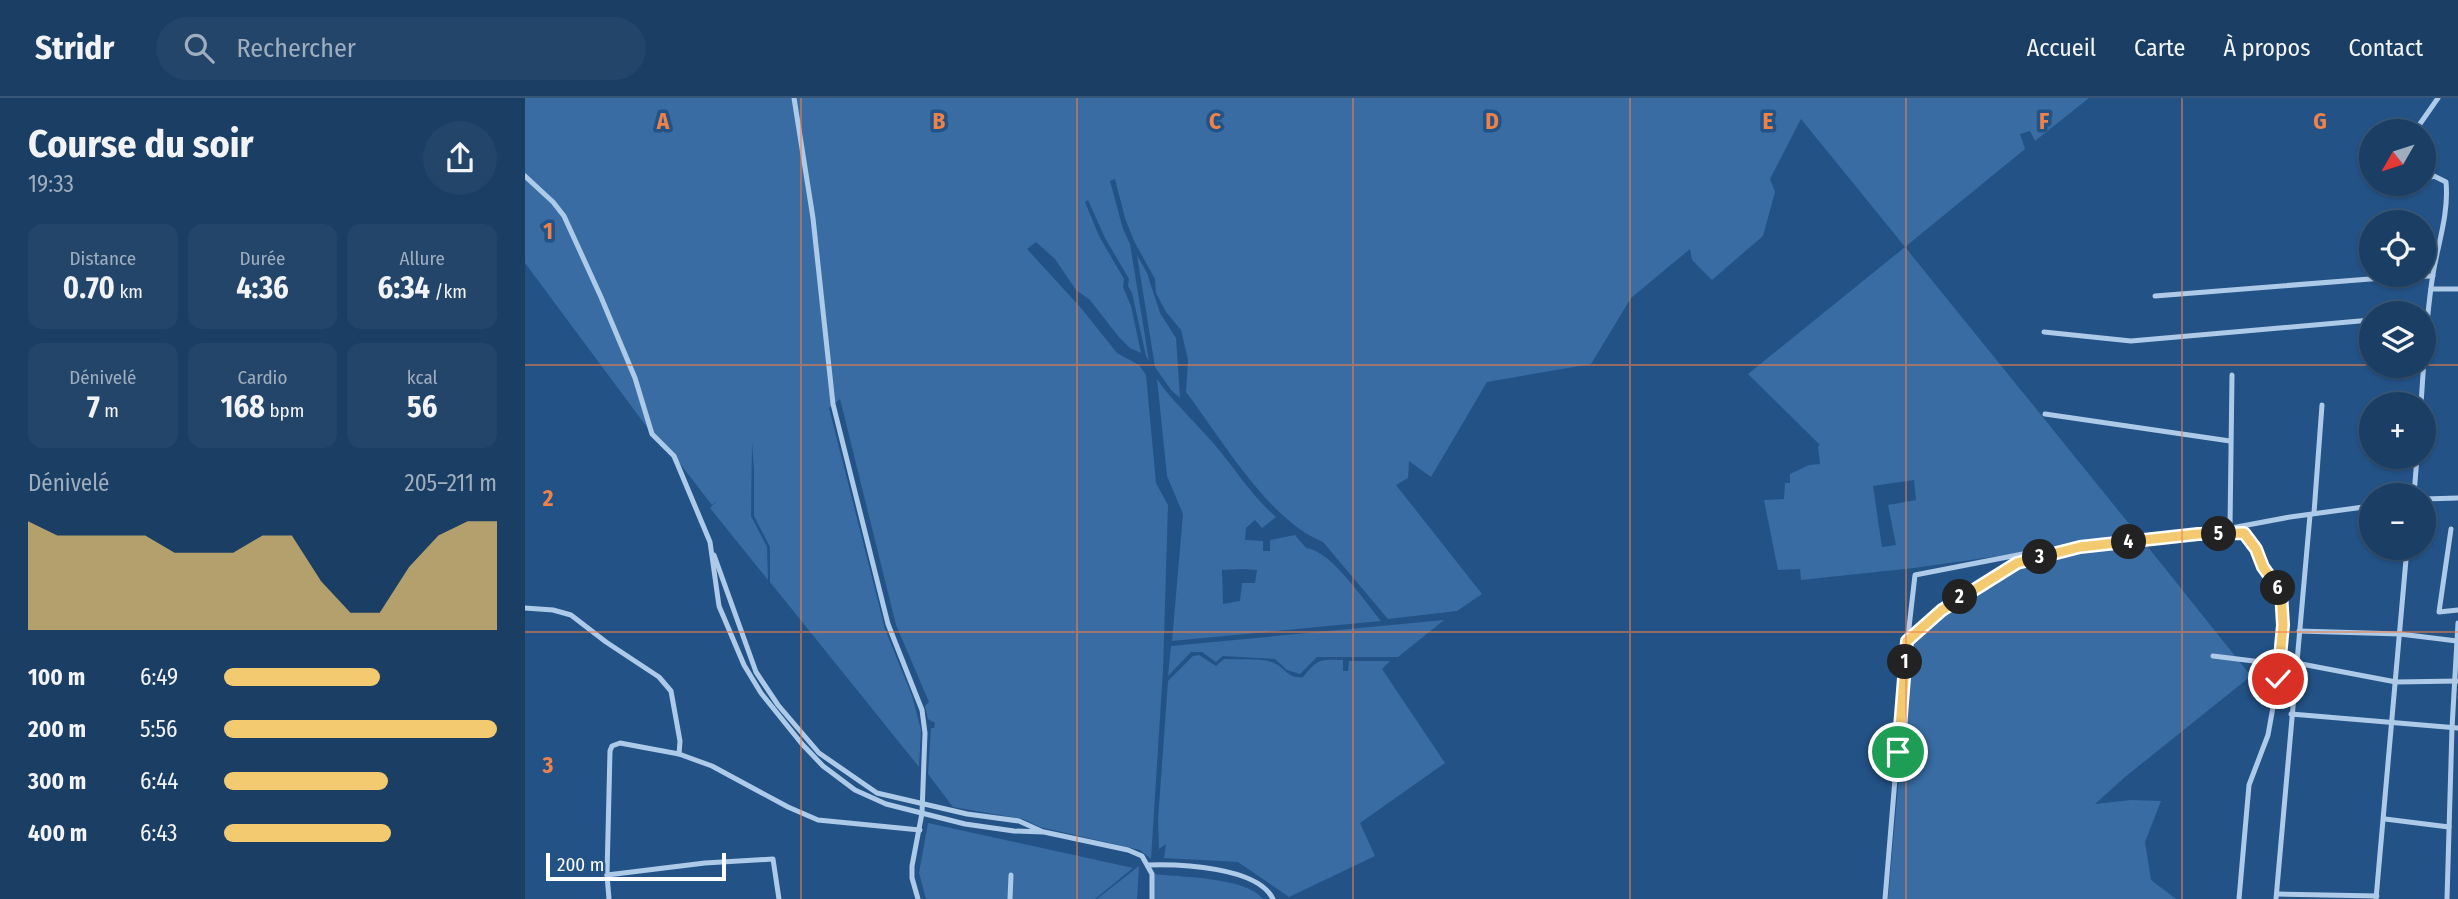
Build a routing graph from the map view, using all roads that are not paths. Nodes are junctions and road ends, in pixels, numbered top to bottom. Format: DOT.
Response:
graph roads {
  1 [pos="794,98"];
  2 [pos="2438,98"];
  3 [pos="2423,119"];
  4 [pos="525,176"];
  5 [pos="2436,177"];
  6 [pos="2436,260"];
  7 [pos="2359,280"];
  8 [pos="2431,289"];
  9 [pos="2458,289"];
  10 [pos="2155,296"];
  11 [pos="2429,301"];
  12 [pos="2359,321"];
  13 [pos="2044,332"];
  14 [pos="2232,375"];
  15 [pos="2322,405"];
  16 [pos="2045,414"];
  17 [pos="2230,440"];
  18 [pos="2458,498"];
  19 [pos="2436,499"];
  20 [pos="2359,508"];
  21 [pos="2312,514"];
  22 [pos="2230,527"];
  23 [pos="2451,529"];
  24 [pos="2198,534"];
  25 [pos="710,542"];
  26 [pos="2080,547"];
  27 [pos="2406,560"];
  28 [pos="525,608"];
  29 [pos="2458,610"];
  30 [pos="2458,623"];
  31 [pos="2299,631"];
  32 [pos="2400,634"];
  33 [pos="1907,641"];
  34 [pos="2457,641"];
  35 [pos="2213,656"];
  36 [pos="2296,663"];
  37 [pos="2278,664"];
  38 [pos="2396,681"];
  39 [pos="2456,681"];
  40 [pos="2291,714"];
  41 [pos="2392,723"];
  42 [pos="2455,728"];
  43 [pos="679,754"];
  44 [pos="922,805"];
  45 [pos="922,813"];
  46 [pos="2385,819"];
  47 [pos="2449,827"];
  48 [pos="920,830"];
  49 [pos="1044,832"];
  50 [pos="1148,865"];
  51 [pos="607,875"];
  52 [pos="1011,875"];
  53 [pos="2277,897"];
  54 [pos="2377,898"];
  55 [pos="609,899"];
  56 [pos="779,899"];
  57 [pos="918,899"];
  58 [pos="1010,899"];
  59 [pos="1152,899"];
  60 [pos="1273,899"];
  61 [pos="1885,899"];
  62 [pos="2239,899"];
  63 [pos="2447,899"];
  1 -- 44 [label="street"];
  2 -- 3 [label="street"];
  4 -- 25 [label="street"];
  5 -- 6 [label="street"];
  7 -- 10 [label="street"];
  8 -- 9 [label="street"];
  8 -- 11 [label="street"];
  12 -- 13 [label="street"];
  14 -- 17 [label="street"];
  15 -- 21 [label="street"];
  16 -- 17 [label="street"];
  17 -- 22 [label="street"];
  18 -- 19 [label="street"];
  20 -- 21 [label="street"];
  21 -- 22 [label="street"];
  21 -- 31 [label="street"];
  22 -- 24 [label="street"];
  23 -- 29 [label="street"];
  24 -- 26 [label="street"];
  24 -- 37 [label="street"];
  25 -- 44 [label="street"];
  25 -- 45 [label="street"];
  26 -- 33 [label="street"];
  26 -- 33 [label="street"];
  27 -- 32 [label="street"];
  28 -- 43 [label="street"];
  30 -- 34 [label="street"];
  31 -- 32 [label="street"];
  31 -- 36 [label="street"];
  32 -- 34 [label="street"];
  32 -- 38 [label="street"];
  33 -- 61 [label="street"];
  34 -- 39 [label="street"];
  35 -- 37 [label="street"];
  36 -- 37 [label="street"];
  36 -- 38 [label="street"];
  36 -- 40 [label="street"];
  37 -- 62 [label="street"];
  38 -- 39 [label="street"];
  38 -- 41 [label="street"];
  39 -- 42 [label="street"];
  40 -- 41 [label="street"];
  40 -- 53 [label="street"];
  41 -- 42 [label="street"];
  41 -- 46 [label="street"];
  42 -- 47 [label="street"];
  43 -- 48 [label="street"];
  43 -- 51 [label="street"];
  44 -- 45 [label="street"];
  44 -- 49 [label="street"];
  45 -- 48 [label="street"];
  45 -- 49 [label="street"];
  46 -- 47 [label="street"];
  46 -- 54 [label="street"];
  47 -- 63 [label="street"];
  48 -- 57 [label="street"];
  49 -- 50 [label="street"];
  50 -- 59 [label="street"];
  50 -- 60 [label="street"];
  51 -- 55 [label="street"];
  51 -- 56 [label="street"];
  52 -- 58 [label="street"];
  53 -- 54 [label="street"];
}
